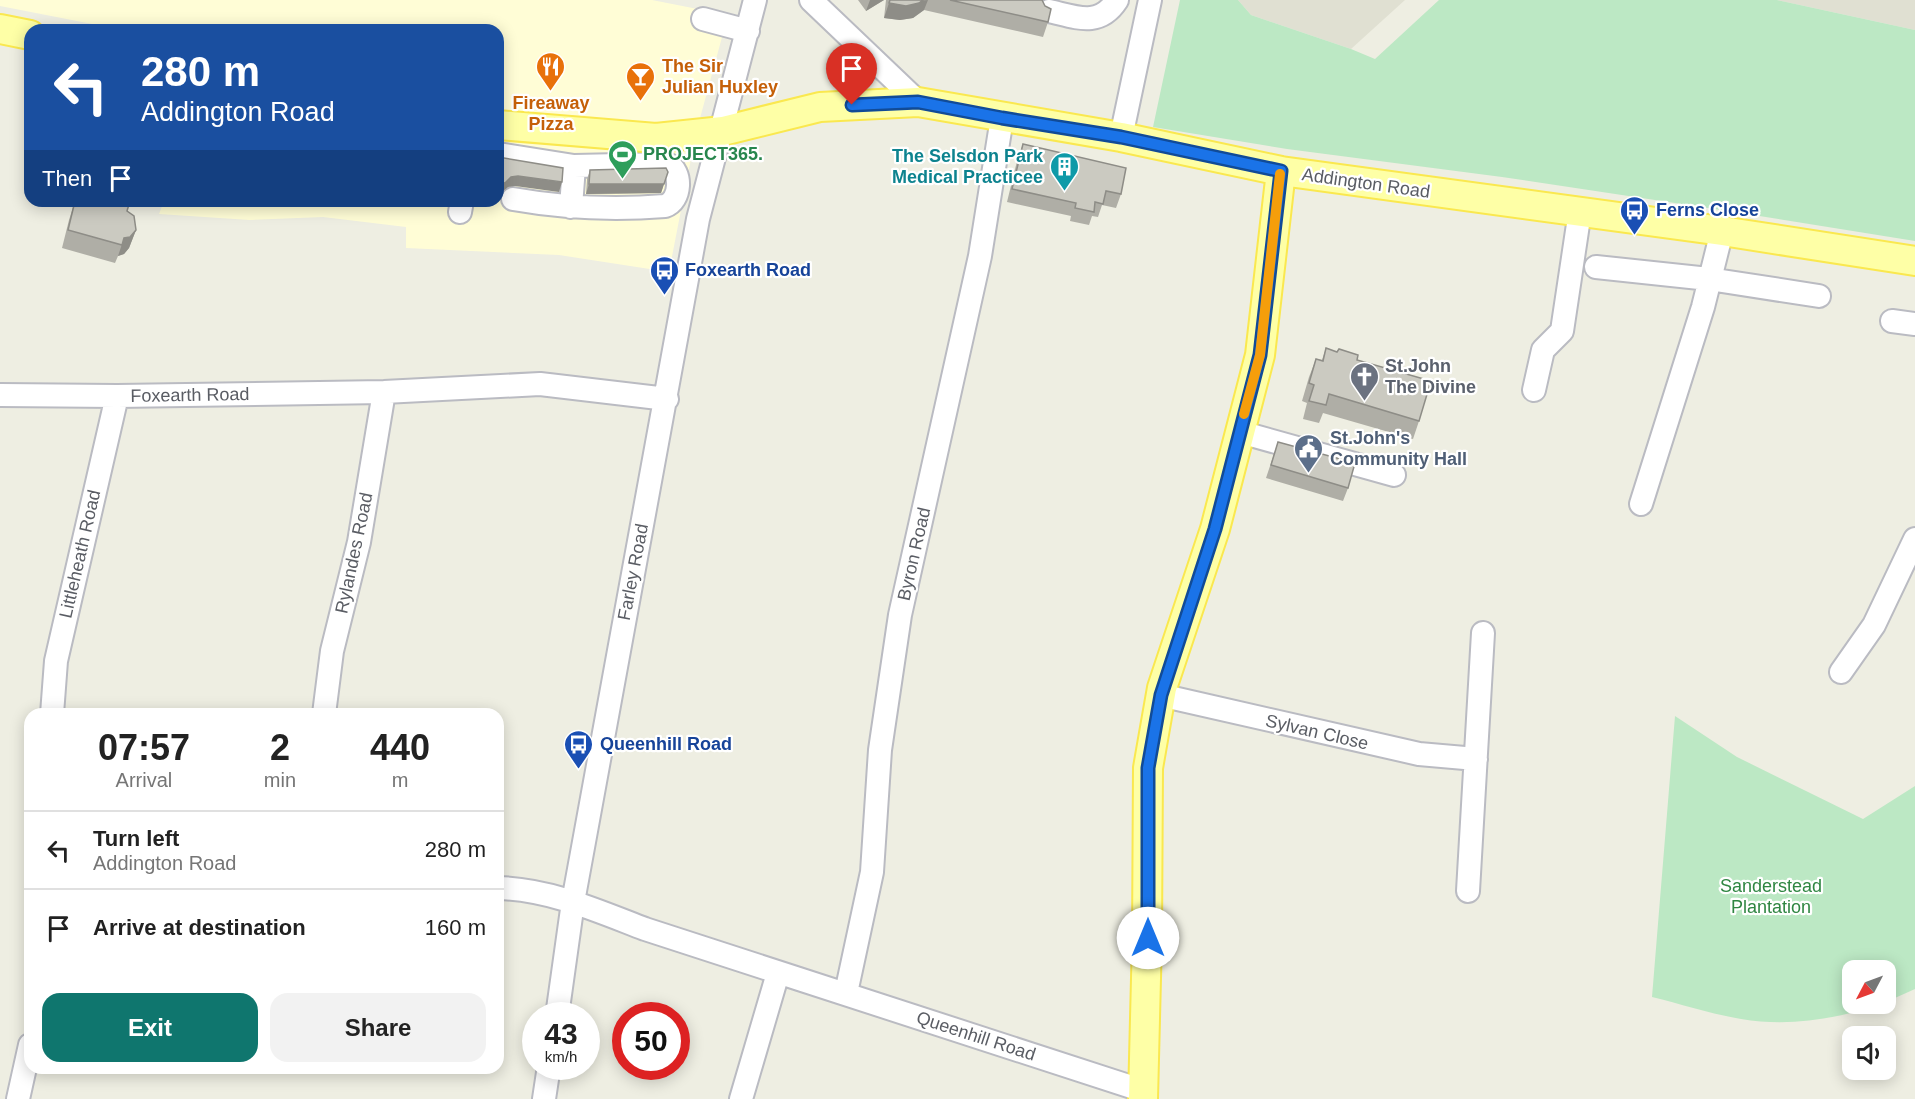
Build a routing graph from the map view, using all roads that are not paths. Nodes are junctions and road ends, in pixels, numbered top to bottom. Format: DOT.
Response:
graph roads {
  1 [pos="755,0"];
  2 [pos="811,0"];
  3 [pos="1117,0"];
  4 [pos="1150,0"];
  5 [pos="1049,11"];
  6 [pos="703,20"];
  7 [pos="0,28"];
  8 [pos="748,31"];
  9 [pos="24,34"];
  10 [pos="918,102"];
  11 [pos="1002,118"];
  12 [pos="504,125"];
  13 [pos="723,131"];
  14 [pos="682,137"];
  15 [pos="1121,137"];
  16 [pos="504,155"];
  17 [pos="667,164"];
  18 [pos="574,166"];
  19 [pos="1281,171"];
  20 [pos="513,199"];
  21 [pos="571,207"];
  22 [pos="1580,211"];
  23 [pos="1722,231"];
  24 [pos="1915,261"];
  25 [pos="1596,267"];
  26 [pos="1709,279"];
  27 [pos="1820,296"];
  28 [pos="1892,321"];
  29 [pos="1915,324"];
  30 [pos="1534,390"];
  31 [pos="384,392"];
  32 [pos="0,395"];
  33 [pos="117,396"];
  34 [pos="667,399"];
  35 [pos="1240,432"];
  36 [pos="1394,475"];
  37 [pos="1641,504"];
  38 [pos="1915,539"];
  39 [pos="1483,633"];
  40 [pos="1841,672"];
  41 [pos="1161,695"];
  42 [pos="52,708"];
  43 [pos="325,708"];
  44 [pos="1476,759"];
  45 [pos="504,888"];
  46 [pos="1468,891"];
  47 [pos="573,902"];
  48 [pos="778,973"];
  49 [pos="846,993"];
  50 [pos="559,1002"];
  51 [pos="24,1072"];
  52 [pos="547,1080"];
  53 [pos="1144,1095"];
  54 [pos="18,1099"];
  55 [pos="544,1099"];
  56 [pos="741,1099"];
  1 -- 8 [label="street, Farley Road"];
  2 -- 10 [label="street"];
  3 -- 5 [label="street"];
  4 -- 15 [label="street"];
  6 -- 8 [label="street"];
  7 -- 9 [label="main road"];
  8 -- 13 [label="street, Farley Road"];
  10 -- 11 [label="main road, Addington Road"];
  10 -- 13 [label="main road, Addington Road"];
  11 -- 15 [label="main road, Addington Road"];
  11 -- 49 [label="street, Byron Road"];
  12 -- 14 [label="main road, Addington Road"];
  13 -- 14 [label="main road, Addington Road"];
  13 -- 34 [label="street, Farley Road"];
  14 -- 17 [label="street"];
  15 -- 19 [label="main road, Addington Road"];
  16 -- 18 [label="street"];
  17 -- 18 [label="street"];
  17 -- 21 [label="street"];
  18 -- 21 [label="street"];
  19 -- 22 [label="main road, Addington Road"];
  19 -- 35 [label="main road"];
  20 -- 21 [label="street"];
  22 -- 23 [label="main road, Addington Road"];
  22 -- 30 [label="street"];
  23 -- 24 [label="main road, Addington Road"];
  23 -- 26 [label="street"];
  25 -- 26 [label="street"];
  26 -- 27 [label="street"];
  26 -- 37 [label="street"];
  28 -- 29 [label="street"];
  31 -- 33 [label="street, Foxearth Road"];
  31 -- 34 [label="street, Foxearth Road"];
  31 -- 43 [label="street, Rylandes Road"];
  32 -- 33 [label="street, Foxearth Road"];
  33 -- 42 [label="street, Littleheath Road"];
  34 -- 47 [label="street, Farley Road"];
  35 -- 36 [label="street"];
  35 -- 41 [label="main road"];
  38 -- 40 [label="street"];
  39 -- 44 [label="street"];
  41 -- 44 [label="street, Sylvan Close"];
  41 -- 53 [label="main road"];
  44 -- 46 [label="street"];
  45 -- 47 [label="street, Queenhill Road"];
  47 -- 48 [label="street, Queenhill Road"];
  47 -- 50 [label="street, Farley Road"];
  48 -- 49 [label="street, Queenhill Road"];
  48 -- 56 [label="street"];
  49 -- 53 [label="street, Queenhill Road"];
  51 -- 54 [label="street"];
  52 -- 55 [label="street"];
}
